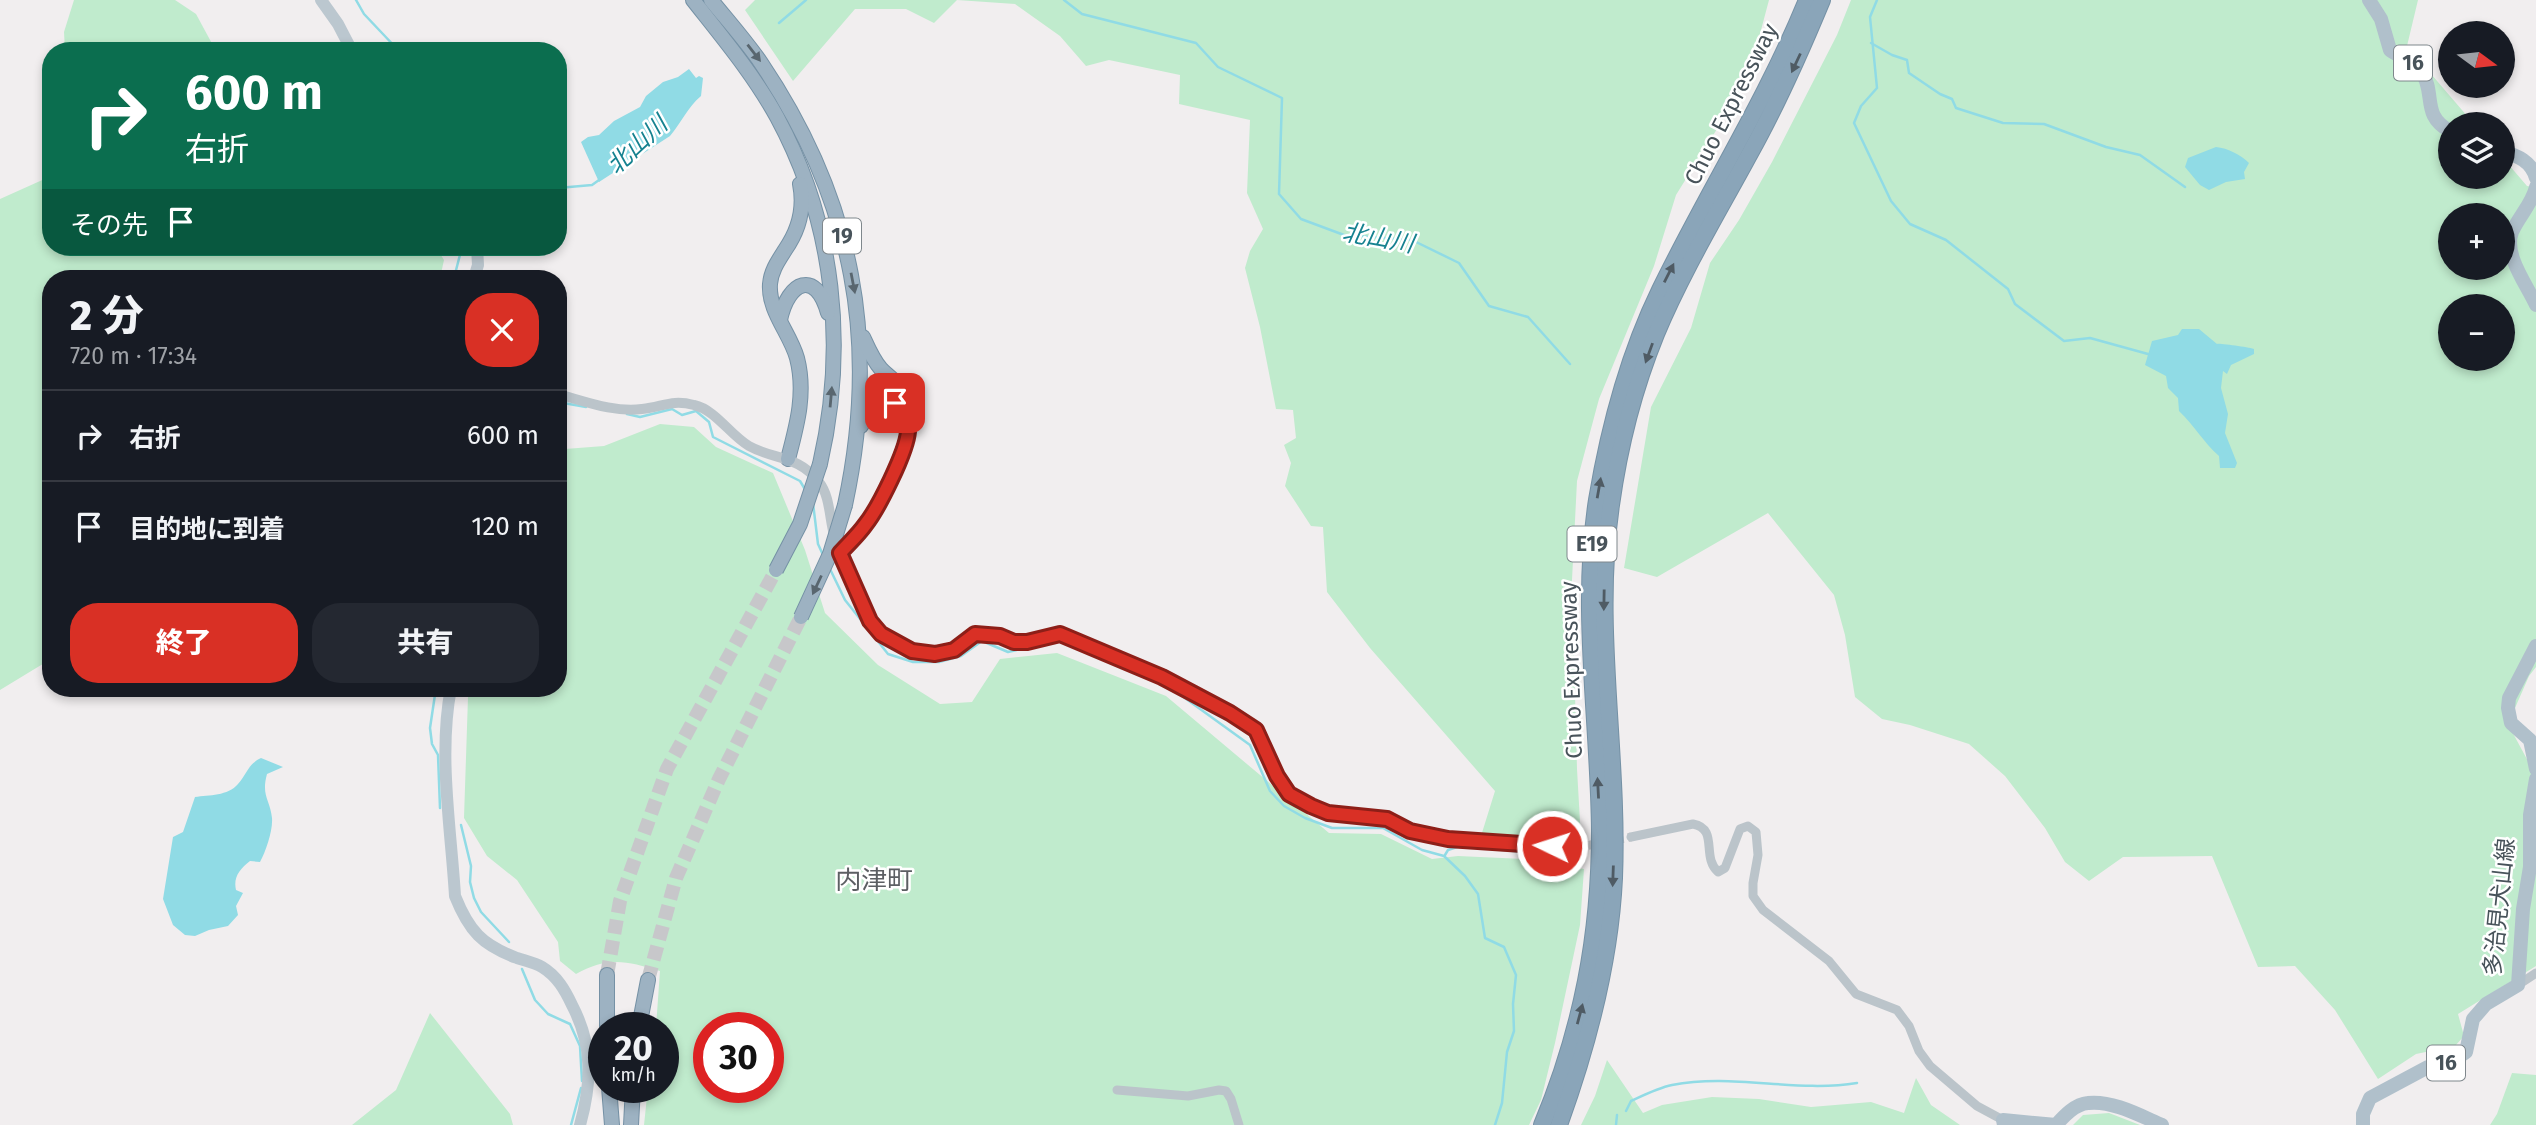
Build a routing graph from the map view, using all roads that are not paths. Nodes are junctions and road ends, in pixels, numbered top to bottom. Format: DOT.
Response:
graph roads {
  1 [pos="321,0"];
  2 [pos="694,0"];
  3 [pos="711,0"];
  4 [pos="729,0"];
  5 [pos="1807,0"];
  6 [pos="1822,0"];
  7 [pos="2369,0"];
  8 [pos="727,20"];
  9 [pos="347,42"];
  10 [pos="2438,122"];
  11 [pos="792,149"];
  12 [pos="2515,156"];
  13 [pos="2536,177"];
  14 [pos="2536,187"];
  15 [pos="2536,305"];
  16 [pos="780,320"];
  17 [pos="860,329"];
  18 [pos="834,338"];
  19 [pos="567,396"];
  20 [pos="908,432"];
  21 [pos="858,435"];
  22 [pos="788,458"];
  23 [pos="840,553"];
  24 [pos="776,569"];
  25 [pos="801,617"];
  26 [pos="2536,646"];
  27 [pos="450,697"];
  28 [pos="2536,769"];
  29 [pos="2536,779"];
  30 [pos="1631,837"];
  31 [pos="1575,848"];
  32 [pos="2536,973"];
  33 [pos="607,975"];
  34 [pos="648,980"];
  35 [pos="2518,985"];
  36 [pos="607,1012"];
  37 [pos="642,1012"];
  38 [pos="1117,1090"];
  39 [pos="610,1103"];
  40 [pos="633,1103"];
  41 [pos="2004,1123"];
  42 [pos="580,1125"];
  43 [pos="612,1125"];
  44 [pos="631,1125"];
  45 [pos="1239,1125"];
  46 [pos="1542,1125"];
  47 [pos="1559,1125"];
  48 [pos="2162,1125"];
  49 [pos="2363,1125"];
  1 -- 9 [label="main road"];
  2 -- 11 [label="highway, 19"];
  3 -- 8 [label="highway, 19"];
  4 -- 8 [label="highway"];
  46 -- 5 [label="highway, Chuo Expressway / E19, one-way"];
  6 -- 47 [label="highway, Chuo Expressway / E19, one-way"];
  7 -- 10 [label="main road, 16"];
  8 -- 17 [label="highway, 19, one-way"];
  11 -- 16 [label="highway"];
  11 -- 18 [label="highway, 19"];
  12 -- 13 [label="main road"];
  14 -- 15 [label="main road"];
  16 -- 18 [label="highway"];
  16 -- 22 [label="highway"];
  17 -- 20 [label="highway"];
  17 -- 21 [label="highway, 19"];
  24 -- 18 [label="highway, 19, one-way, bridge"];
  19 -- 22 [label="street"];
  20 -- 21 [label="highway"];
  20 -- 23 [label="highway"];
  21 -- 25 [label="highway, 19, one-way, bridge"];
  22 -- 23 [label="street"];
  23 -- 31 [label="street"];
  26 -- 28 [label="main road"];
  27 -- 42 [label="main road"];
  29 -- 35 [label="main road, 多治見犬山線"];
  30 -- 41 [label="street"];
  32 -- 35 [label="street"];
  33 -- 36 [label="highway"];
  34 -- 37 [label="highway"];
  35 -- 49 [label="main road, 多治見犬山線 / 16"];
  38 -- 45 [label="street"];
  39 -- 43 [label="highway"];
  40 -- 44 [label="highway"];
  41 -- 48 [label="main road"];
}
